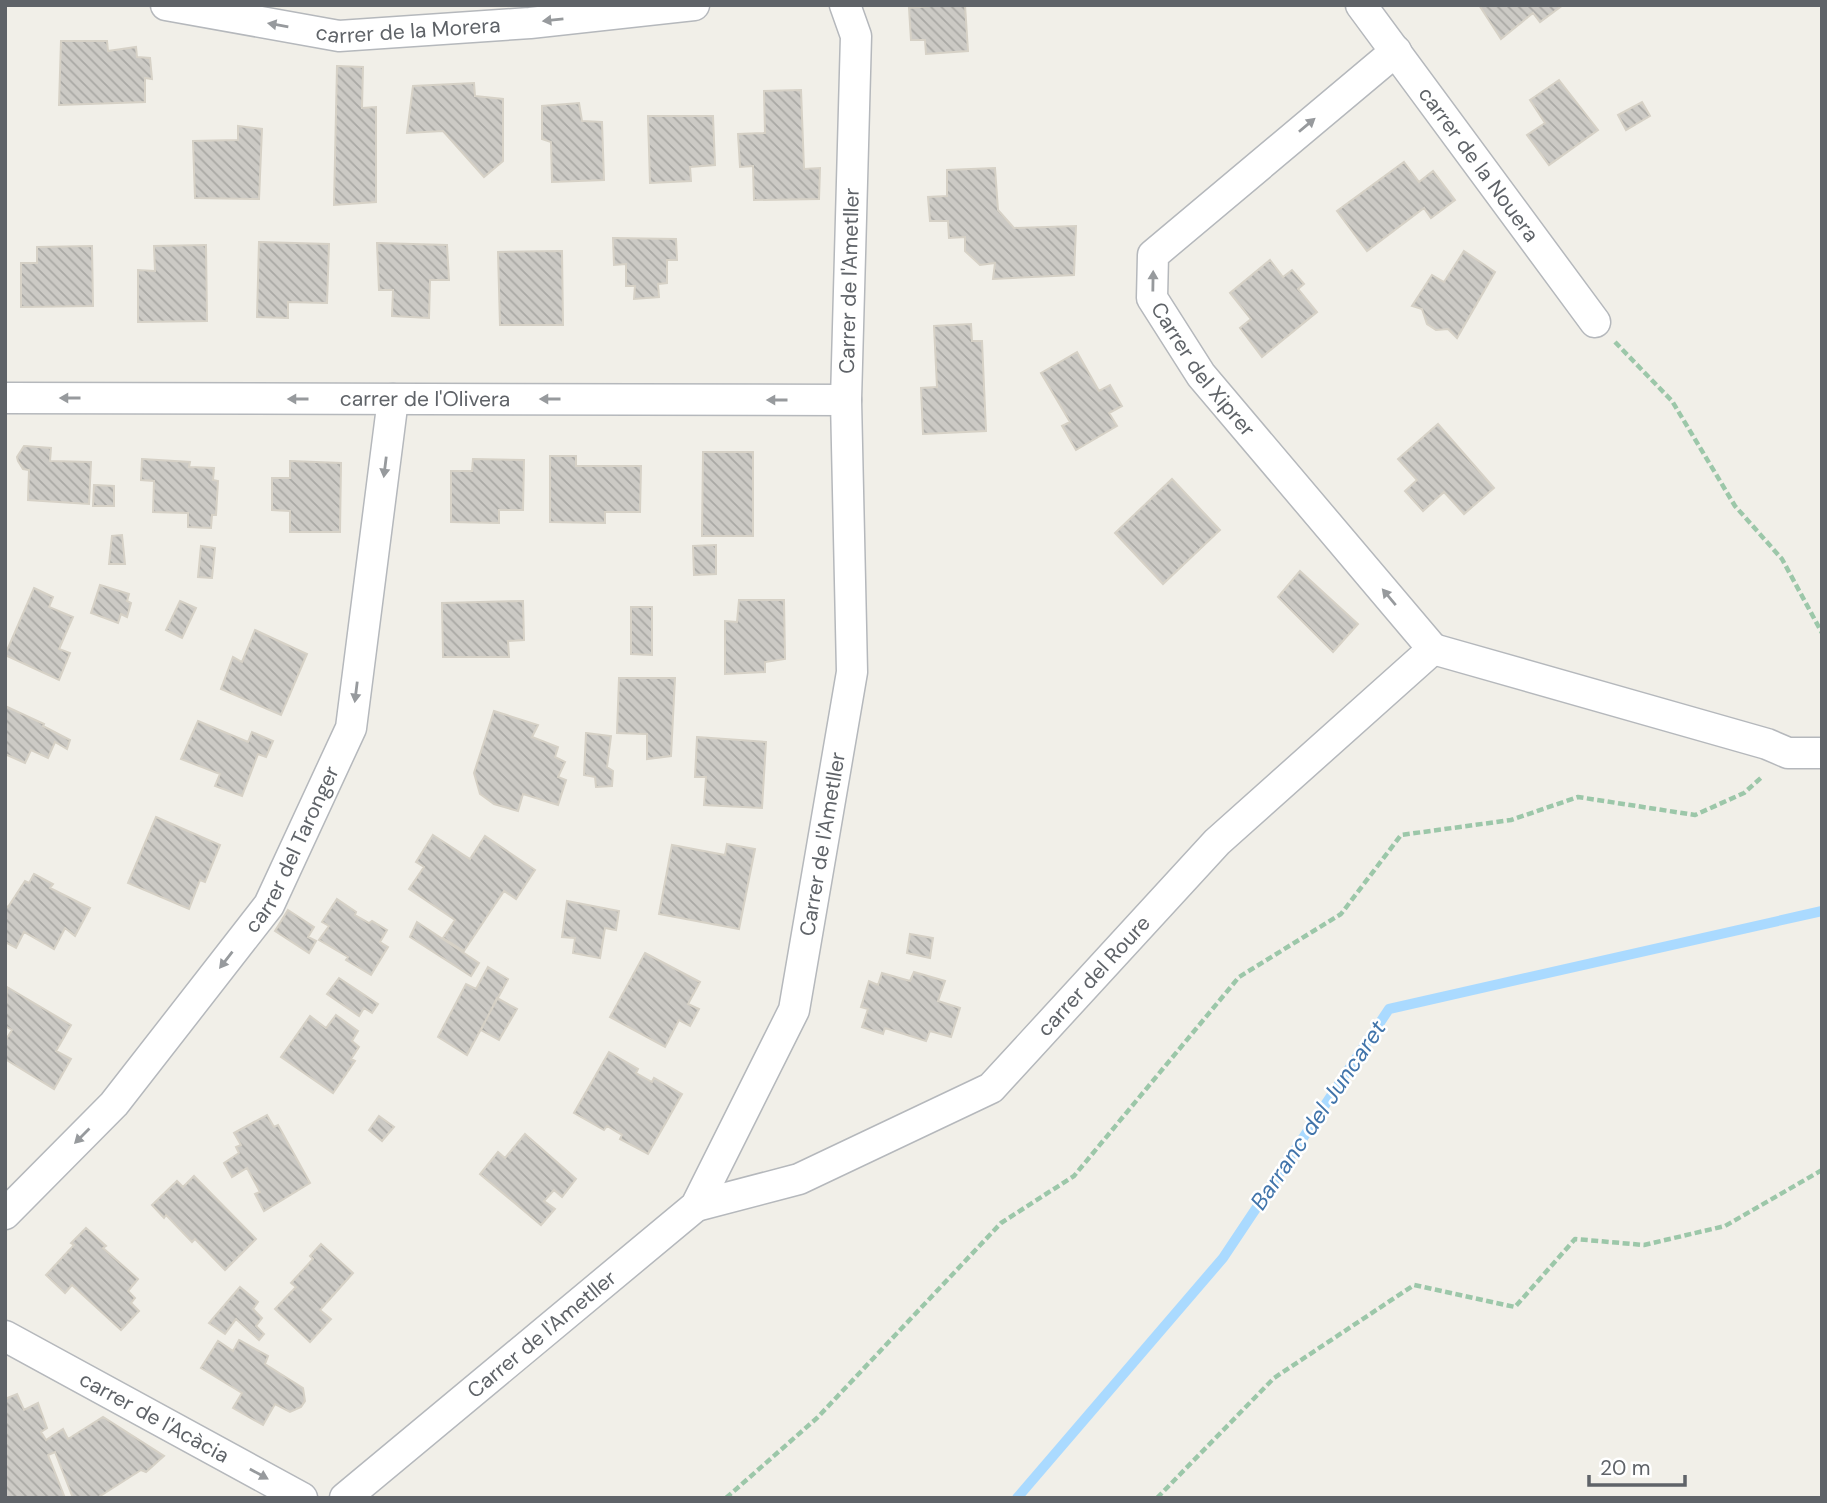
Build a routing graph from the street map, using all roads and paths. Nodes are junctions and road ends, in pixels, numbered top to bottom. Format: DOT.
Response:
graph roads {
  1 [pos="166,5"];
  2 [pos="694,5"];
  3 [pos="845,5"];
  4 [pos="1362,5"];
  5 [pos="1396,51"];
  6 [pos="1595,322"];
  7 [pos="5,398"];
  8 [pos="393,399"];
  9 [pos="846,400"];
  10 [pos="1822,633"];
  11 [pos="1433,649"];
  12 [pos="1822,752"];
  13 [pos="1788,753"];
  14 [pos="1822,1170"];
  15 [pos="696,1206"];
  16 [pos="5,1214"];
  17 [pos="5,1336"];
  18 [pos="303,1498"];
  19 [pos="345,1498"];
  20 [pos="726,1498"];
  21 [pos="1157,1498"];
  2 -- 1 [label="street, carrer de la Morera, one-way"];
  3 -- 9 [label="street, Carrer de l'Ametller"];
  4 -- 5 [label="street, carrer de la Nouera"];
  5 -- 6 [label="street, carrer de la Nouera"];
  11 -- 5 [label="street, Carrer del Xiprer, one-way"];
  6 -- 10 [label="path"];
  8 -- 7 [label="street, carrer de l'Olivera, one-way"];
  9 -- 8 [label="street, carrer de l'Olivera, one-way"];
  8 -- 16 [label="street, carrer del Taronger, one-way"];
  9 -- 15 [label="street, Carrer de l'Ametller"];
  11 -- 13 [label="street"];
  11 -- 15 [label="street, carrer del Roure"];
  12 -- 13 [label="street"];
  13 -- 20 [label="path"];
  14 -- 21 [label="path"];
  15 -- 19 [label="street, Carrer de l'Ametller"];
  17 -- 18 [label="street, carrer de l'Acàcia, one-way"];
}
